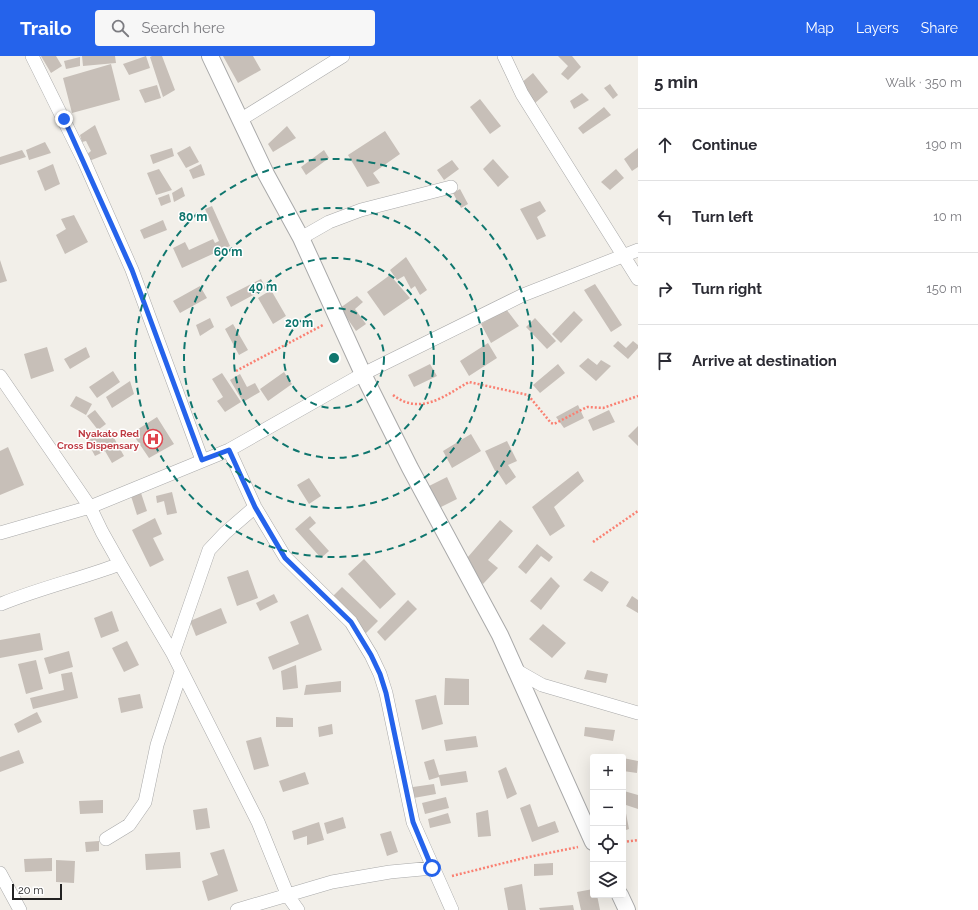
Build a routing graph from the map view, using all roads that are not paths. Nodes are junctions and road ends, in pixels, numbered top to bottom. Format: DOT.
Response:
graph roads {
  1 [pos="32,56"];
  2 [pos="210,56"];
  3 [pos="343,56"];
  4 [pos="504,56"];
  5 [pos="240,120"];
  6 [pos="451,187"];
  7 [pos="301,238"];
  8 [pos="638,250"];
  9 [pos="623,256"];
  10 [pos="638,279"];
  11 [pos="363,374"];
  12 [pos="0,376"];
  13 [pos="229,450"];
  14 [pos="202,460"];
  15 [pos="90,507"];
  16 [pos="255,507"];
  17 [pos="0,533"];
  18 [pos="120,564"];
  19 [pos="1,604"];
  20 [pos="173,654"];
  21 [pos="514,669"];
  22 [pos="181,672"];
  23 [pos="638,713"];
  24 [pos="106,839"];
  25 [pos="589,844"];
  26 [pos="0,873"];
  27 [pos="435,873"];
  28 [pos="288,896"];
  29 [pos="621,898"];
  30 [pos="20,910"];
  31 [pos="237,910"];
  32 [pos="298,910"];
  33 [pos="452,910"];
  34 [pos="627,910"];
  1 -- 14 [label="street"];
  2 -- 5 [label="street"];
  3 -- 5 [label="street"];
  4 -- 9 [label="street"];
  5 -- 7 [label="street"];
  6 -- 7 [label="street"];
  7 -- 11 [label="street"];
  8 -- 9 [label="street"];
  9 -- 10 [label="street"];
  9 -- 11 [label="street"];
  11 -- 13 [label="street"];
  11 -- 21 [label="street"];
  12 -- 15 [label="street"];
  13 -- 14 [label="street"];
  13 -- 16 [label="street"];
  14 -- 15 [label="street"];
  15 -- 17 [label="street"];
  15 -- 18 [label="street"];
  16 -- 20 [label="street"];
  16 -- 27 [label="street"];
  18 -- 19 [label="street"];
  18 -- 20 [label="street"];
  20 -- 22 [label="street"];
  21 -- 23 [label="street"];
  21 -- 25 [label="street"];
  22 -- 24 [label="street"];
  22 -- 28 [label="street"];
  26 -- 30 [label="street"];
  27 -- 28 [label="street"];
  27 -- 33 [label="street"];
  28 -- 31 [label="street"];
  28 -- 32 [label="street"];
  29 -- 34 [label="street"];
}
